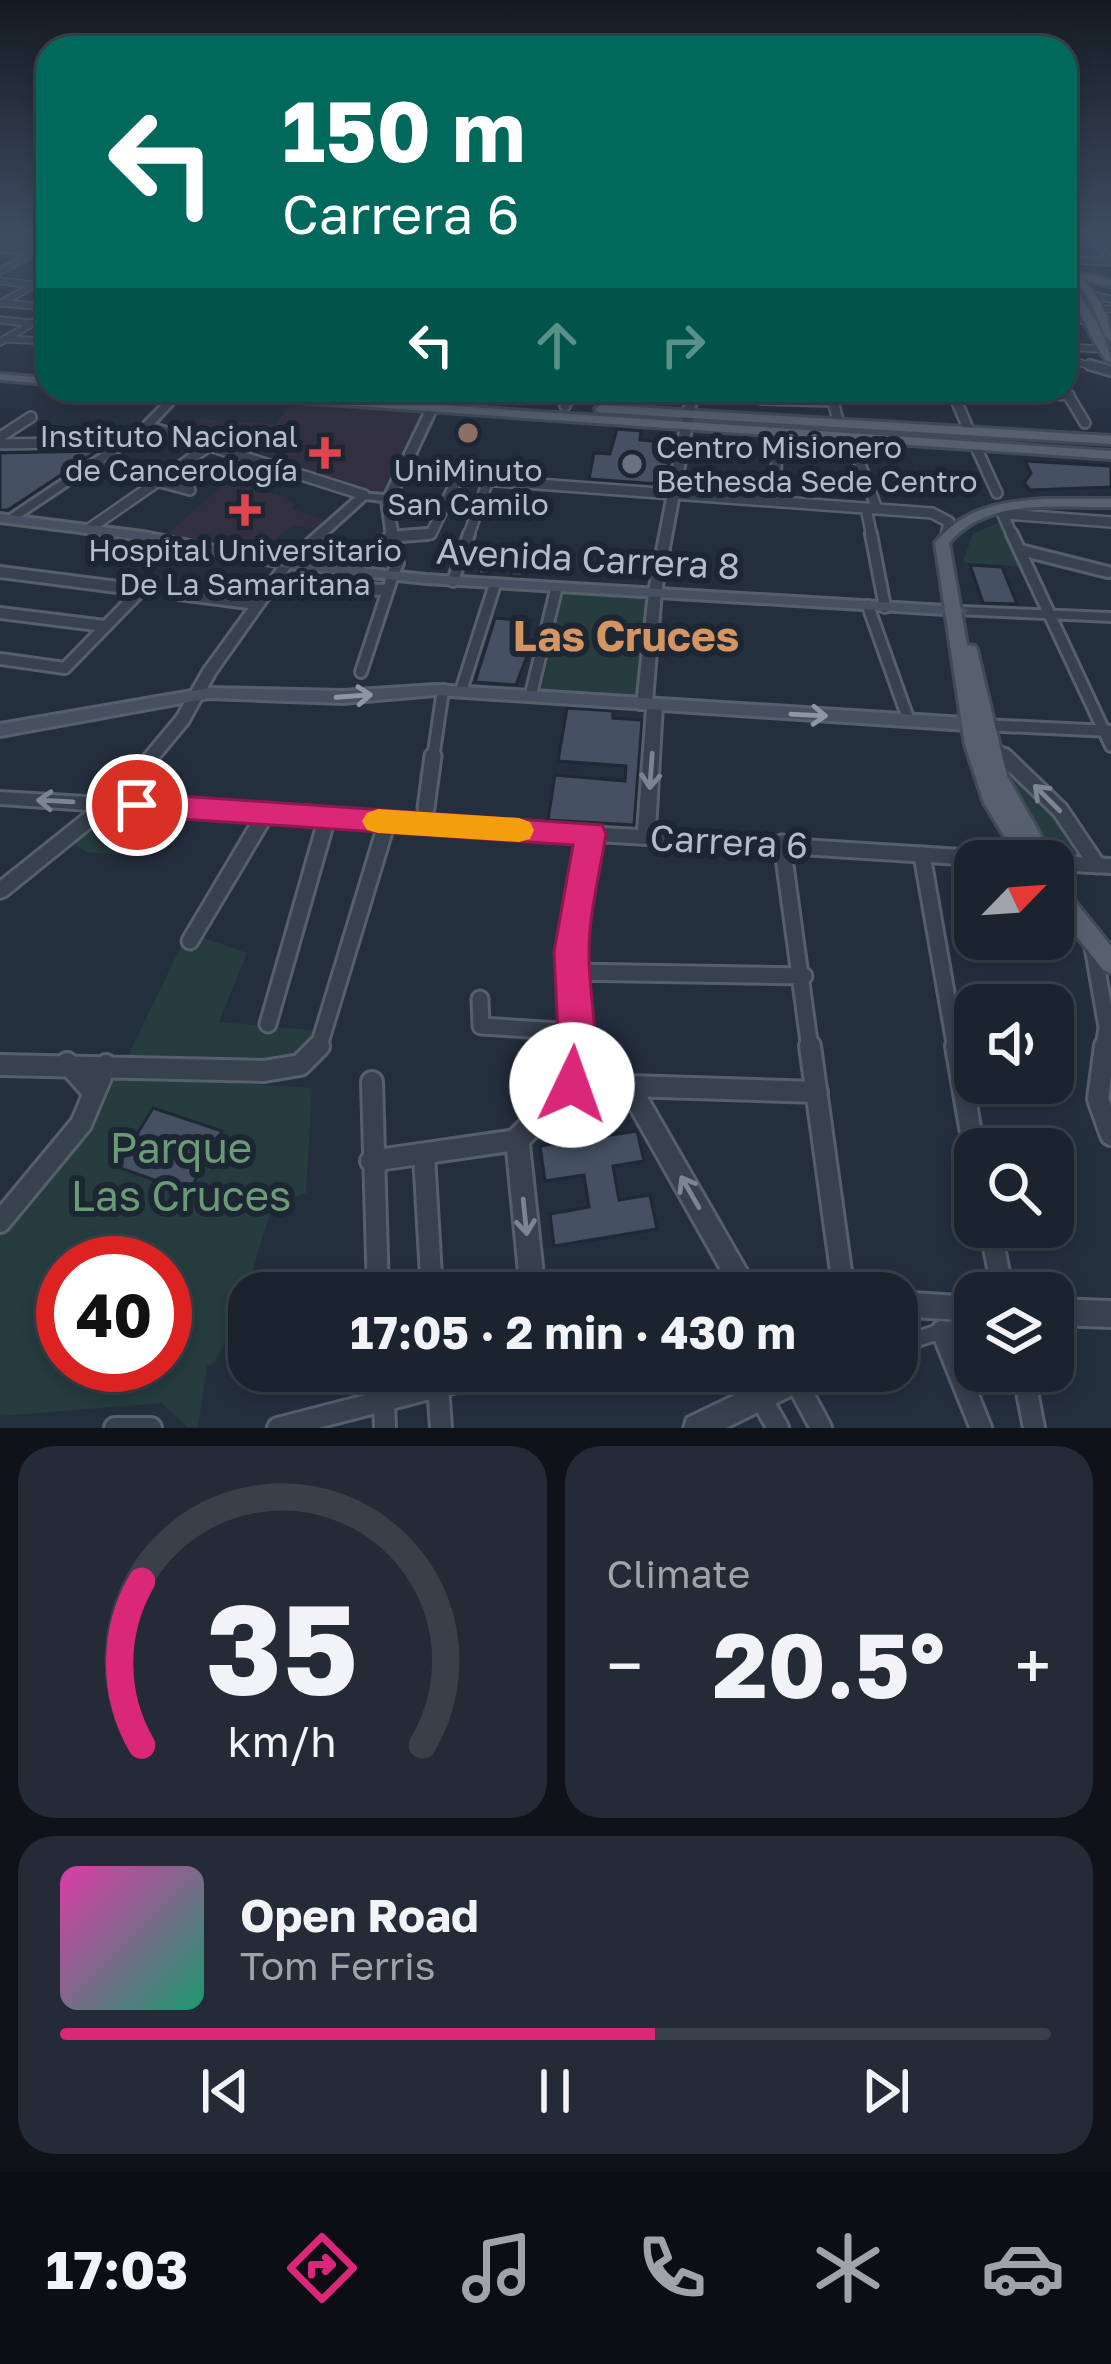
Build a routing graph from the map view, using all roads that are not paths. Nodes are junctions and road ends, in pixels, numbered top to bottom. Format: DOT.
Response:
graph roads {
  1 [pos="5,304"];
  2 [pos="1082,304"];
  3 [pos="36,309"];
  4 [pos="1105,309"];
  5 [pos="36,319"];
  6 [pos="1077,319"];
  7 [pos="0,320"];
  8 [pos="1090,321"];
  9 [pos="31,323"];
  10 [pos="1111,338"];
  11 [pos="2,339"];
  12 [pos="36,340"];
  13 [pos="1077,348"];
  14 [pos="1101,349"];
  15 [pos="1077,359"];
  16 [pos="1111,359"];
  17 [pos="0,367"];
  18 [pos="36,369"];
  19 [pos="1107,371"];
  20 [pos="0,377"];
  21 [pos="36,380"];
  22 [pos="170,402"];
  23 [pos="441,402"];
  24 [pos="478,402"];
  25 [pos="495,402"];
  26 [pos="566,402"];
  27 [pos="691,402"];
  28 [pos="833,402"];
  29 [pos="957,402"];
  30 [pos="1073,402"];
  31 [pos="565,406"];
  32 [pos="31,417"];
  33 [pos="687,420"];
  34 [pos="838,420"];
  35 [pos="1085,422"];
  36 [pos="147,426"];
  37 [pos="969,430"];
  38 [pos="777,433"];
  39 [pos="850,437"];
  40 [pos="1111,438"];
  41 [pos="0,441"];
  42 [pos="125,442"];
  43 [pos="975,445"];
  44 [pos="209,446"];
  45 [pos="1111,455"];
  46 [pos="93,464"];
  47 [pos="400,474"];
  48 [pos="458,476"];
  49 [pos="489,478"];
  50 [pos="776,480"];
  51 [pos="157,482"];
  52 [pos="190,490"];
  53 [pos="672,492"];
  54 [pos="998,493"];
  55 [pos="364,494"];
  56 [pos="388,500"];
  57 [pos="1111,505"];
  58 [pos="871,508"];
  59 [pos="1005,514"];
  60 [pos="3,521"];
  61 [pos="1111,522"];
  62 [pos="89,529"];
  63 [pos="946,536"];
  64 [pos="389,537"];
  65 [pos="1020,550"];
  66 [pos="287,564"];
  67 [pos="0,572"];
  68 [pos="361,572"];
  69 [pos="1108,572"];
  70 [pos="453,581"];
  71 [pos="390,583"];
  72 [pos="495,584"];
  73 [pos="556,589"];
  74 [pos="656,592"];
  75 [pos="180,594"];
  76 [pos="256,604"];
  77 [pos="868,605"];
  78 [pos="885,607"];
  79 [pos="956,610"];
  80 [pos="0,613"];
  81 [pos="1050,614"];
  82 [pos="1111,617"];
  83 [pos="105,626"];
  84 [pos="0,659"];
  85 [pos="362,672"];
  86 [pos="452,690"];
  87 [pos="530,694"];
  88 [pos="195,695"];
  89 [pos="650,705"];
  90 [pos="909,721"];
  91 [pos="0,730"];
  92 [pos="979,730"];
  93 [pos="1109,736"];
  94 [pos="0,799"];
  95 [pos="109,804"];
  96 [pos="426,808"];
  97 [pos="266,813"];
  98 [pos="327,818"];
  99 [pos="387,822"];
  100 [pos="591,834"];
  101 [pos="646,837"];
  102 [pos="1016,840"];
  103 [pos="1034,840"];
  104 [pos="782,844"];
  105 [pos="922,855"];
  106 [pos="954,857"];
  107 [pos="1074,865"];
  108 [pos="1104,866"];
  109 [pos="0,891"];
  110 [pos="1074,900"];
  111 [pos="1074,912"];
  112 [pos="190,941"];
  113 [pos="1102,941"];
  114 [pos="1111,963"];
  115 [pos="571,972"];
  116 [pos="804,976"];
  117 [pos="480,999"];
  118 [pos="268,1024"];
  119 [pos="576,1033"];
  120 [pos="68,1063"];
  121 [pos="0,1065"];
  122 [pos="106,1065"];
  123 [pos="372,1082"];
  124 [pos="572,1085"];
  125 [pos="629,1086"];
  126 [pos="817,1092"];
  127 [pos="94,1093"];
  128 [pos="1104,1099"];
  129 [pos="970,1128"];
  130 [pos="1111,1135"];
  131 [pos="517,1141"];
  132 [pos="424,1155"];
  133 [pos="371,1160"];
  134 [pos="0,1222"];
  135 [pos="377,1272"];
  136 [pos="432,1272"];
  137 [pos="531,1272"];
  138 [pos="736,1272"];
  139 [pos="841,1272"];
  140 [pos="918,1305"];
  141 [pos="954,1308"];
  142 [pos="1074,1313"];
  143 [pos="1111,1314"];
  144 [pos="954,1327"];
  145 [pos="942,1331"];
  146 [pos="918,1338"];
  147 [pos="384,1392"];
  148 [pos="407,1392"];
  149 [pos="439,1392"];
  150 [pos="773,1392"];
  151 [pos="806,1392"];
  152 [pos="1026,1392"];
  153 [pos="762,1400"];
  154 [pos="385,1401"];
  155 [pos="115,1428"];
  156 [pos="151,1428"];
  157 [pos="281,1428"];
  158 [pos="385,1428"];
  159 [pos="441,1428"];
  160 [pos="697,1428"];
  161 [pos="778,1428"];
  162 [pos="821,1428"];
  163 [pos="981,1428"];
  164 [pos="1034,1428"];
  1 -- 3 [label="street"];
  2 -- 8 [label="main road"];
  4 -- 10 [label="main road"];
  5 -- 9 [label="street"];
  6 -- 8 [label="street"];
  7 -- 9 [label="street"];
  8 -- 14 [label="main road"];
  9 -- 11 [label="street"];
  11 -- 12 [label="street"];
  13 -- 14 [label="street"];
  14 -- 16 [label="main road"];
  15 -- 19 [label="street"];
  17 -- 18 [label="main road"];
  20 -- 21 [label="main road"];
  22 -- 36 [label="street"];
  23 -- 47 [label="street"];
  24 -- 33 [label="main road"];
  25 -- 31 [label="main road"];
  26 -- 31 [label="street"];
  27 -- 33 [label="street"];
  28 -- 34 [label="street"];
  29 -- 37 [label="street"];
  30 -- 35 [label="street"];
  31 -- 33 [label="main road"];
  32 -- 41 [label="street"];
  33 -- 34 [label="main road"];
  33 -- 38 [label="main road"];
  33 -- 53 [label="street"];
  34 -- 37 [label="main road"];
  36 -- 42 [label="street"];
  36 -- 44 [label="street"];
  37 -- 40 [label="main road"];
  38 -- 39 [label="main road"];
  38 -- 50 [label="street"];
  39 -- 43 [label="main road"];
  39 -- 58 [label="street"];
  41 -- 42 [label="street"];
  42 -- 46 [label="street"];
  43 -- 45 [label="main road"];
  43 -- 54 [label="street"];
  44 -- 51 [label="street"];
  44 -- 55 [label="street"];
  46 -- 51 [label="street"];
  46 -- 60 [label="street"];
  47 -- 48 [label="street"];
  47 -- 56 [label="street"];
  48 -- 49 [label="street"];
  48 -- 64 [label="street"];
  49 -- 53 [label="street"];
  49 -- 70 [label="street"];
  51 -- 52 [label="street"];
  51 -- 62 [label="street"];
  53 -- 58 [label="street"];
  53 -- 74 [label="street"];
  55 -- 56 [label="street"];
  55 -- 66 [label="street"];
  56 -- 64 [label="street"];
  57 -- 59 [label="main road"];
  57 -- 63 [label="main road"];
  58 -- 63 [label="street"];
  58 -- 78 [label="street"];
  59 -- 61 [label="street"];
  59 -- 65 [label="street"];
  59 -- 79 [label="main road"];
  60 -- 62 [label="main road, Avenida Carrera 8"];
  62 -- 66 [label="main road, Avenida Carrera 8"];
  63 -- 79 [label="main road"];
  64 -- 71 [label="street"];
  65 -- 69 [label="street"];
  65 -- 81 [label="street"];
  66 -- 68 [label="main road, Avenida Carrera 8"];
  66 -- 76 [label="street"];
  67 -- 83 [label="street"];
  68 -- 71 [label="main road, Avenida Carrera 8"];
  68 -- 71 [label="street"];
  70 -- 71 [label="main road, Avenida Carrera 8"];
  70 -- 72 [label="main road, Avenida Carrera 8"];
  71 -- 85 [label="street"];
  72 -- 73 [label="main road, Avenida Carrera 8"];
  72 -- 86 [label="street"];
  73 -- 74 [label="main road, Avenida Carrera 8"];
  73 -- 87 [label="street"];
  74 -- 77 [label="main road, Avenida Carrera 8"];
  74 -- 89 [label="street"];
  75 -- 76 [label="street"];
  76 -- 88 [label="street"];
  77 -- 78 [label="main road, Avenida Carrera 8"];
  77 -- 90 [label="street"];
  78 -- 79 [label="main road, Avenida Carrera 8"];
  79 -- 81 [label="street"];
  79 -- 92 [label="main road"];
  80 -- 83 [label="street"];
  81 -- 82 [label="street"];
  81 -- 93 [label="street"];
  83 -- 84 [label="street"];
  86 -- 87 [label="main road"];
  88 -- 86 [label="main road, one-way"];
  86 -- 96 [label="street"];
  87 -- 89 [label="main road"];
  88 -- 91 [label="main road"];
  88 -- 95 [label="street"];
  89 -- 90 [label="main road, one-way"];
  89 -- 101 [label="street, one-way"];
  90 -- 92 [label="main road"];
  92 -- 93 [label="street"];
  92 -- 102 [label="main road"];
  92 -- 103 [label="main road"];
  108 -- 92 [label="street, one-way"];
  95 -- 94 [label="street, Carrera 6, one-way"];
  95 -- 97 [label="street, Carrera 6"];
  95 -- 109 [label="street"];
  97 -- 98 [label="street, Carrera 6"];
  97 -- 112 [label="street"];
  98 -- 99 [label="street, Carrera 6"];
  98 -- 118 [label="street"];
  99 -- 100 [label="street, Carrera 6"];
  99 -- 122 [label="street"];
  100 -- 101 [label="street, Carrera 6"];
  100 -- 115 [label="street"];
  101 -- 104 [label="street, Carrera 6"];
  104 -- 105 [label="street, Carrera 6"];
  104 -- 116 [label="street"];
  105 -- 106 [label="street, Carrera 6"];
  105 -- 129 [label="street"];
  107 -- 108 [label="street"];
  110 -- 113 [label="main road"];
  111 -- 113 [label="main road"];
  113 -- 114 [label="main road"];
  113 -- 128 [label="street"];
  115 -- 116 [label="street"];
  115 -- 119 [label="street"];
  116 -- 126 [label="street"];
  117 -- 119 [label="street"];
  119 -- 124 [label="street"];
  120 -- 121 [label="street"];
  120 -- 122 [label="street"];
  120 -- 127 [label="street"];
  122 -- 127 [label="street"];
  123 -- 133 [label="street"];
  124 -- 125 [label="street"];
  124 -- 131 [label="street"];
  125 -- 126 [label="street"];
  138 -- 125 [label="street, one-way"];
  126 -- 139 [label="street"];
  127 -- 134 [label="street"];
  128 -- 130 [label="street"];
  131 -- 132 [label="street"];
  131 -- 137 [label="street, one-way"];
  132 -- 133 [label="street"];
  132 -- 136 [label="street"];
  133 -- 135 [label="street"];
  140 -- 141 [label="street"];
  142 -- 143 [label="street"];
  144 -- 145 [label="street"];
  145 -- 146 [label="street"];
  145 -- 163 [label="street"];
  147 -- 154 [label="street"];
  148 -- 154 [label="street"];
  149 -- 159 [label="street"];
  150 -- 153 [label="street"];
  151 -- 162 [label="street"];
  152 -- 164 [label="street"];
  153 -- 160 [label="street"];
  153 -- 161 [label="street"];
  154 -- 157 [label="street"];
  154 -- 158 [label="street"];
  155 -- 156 [label="street"];
}
